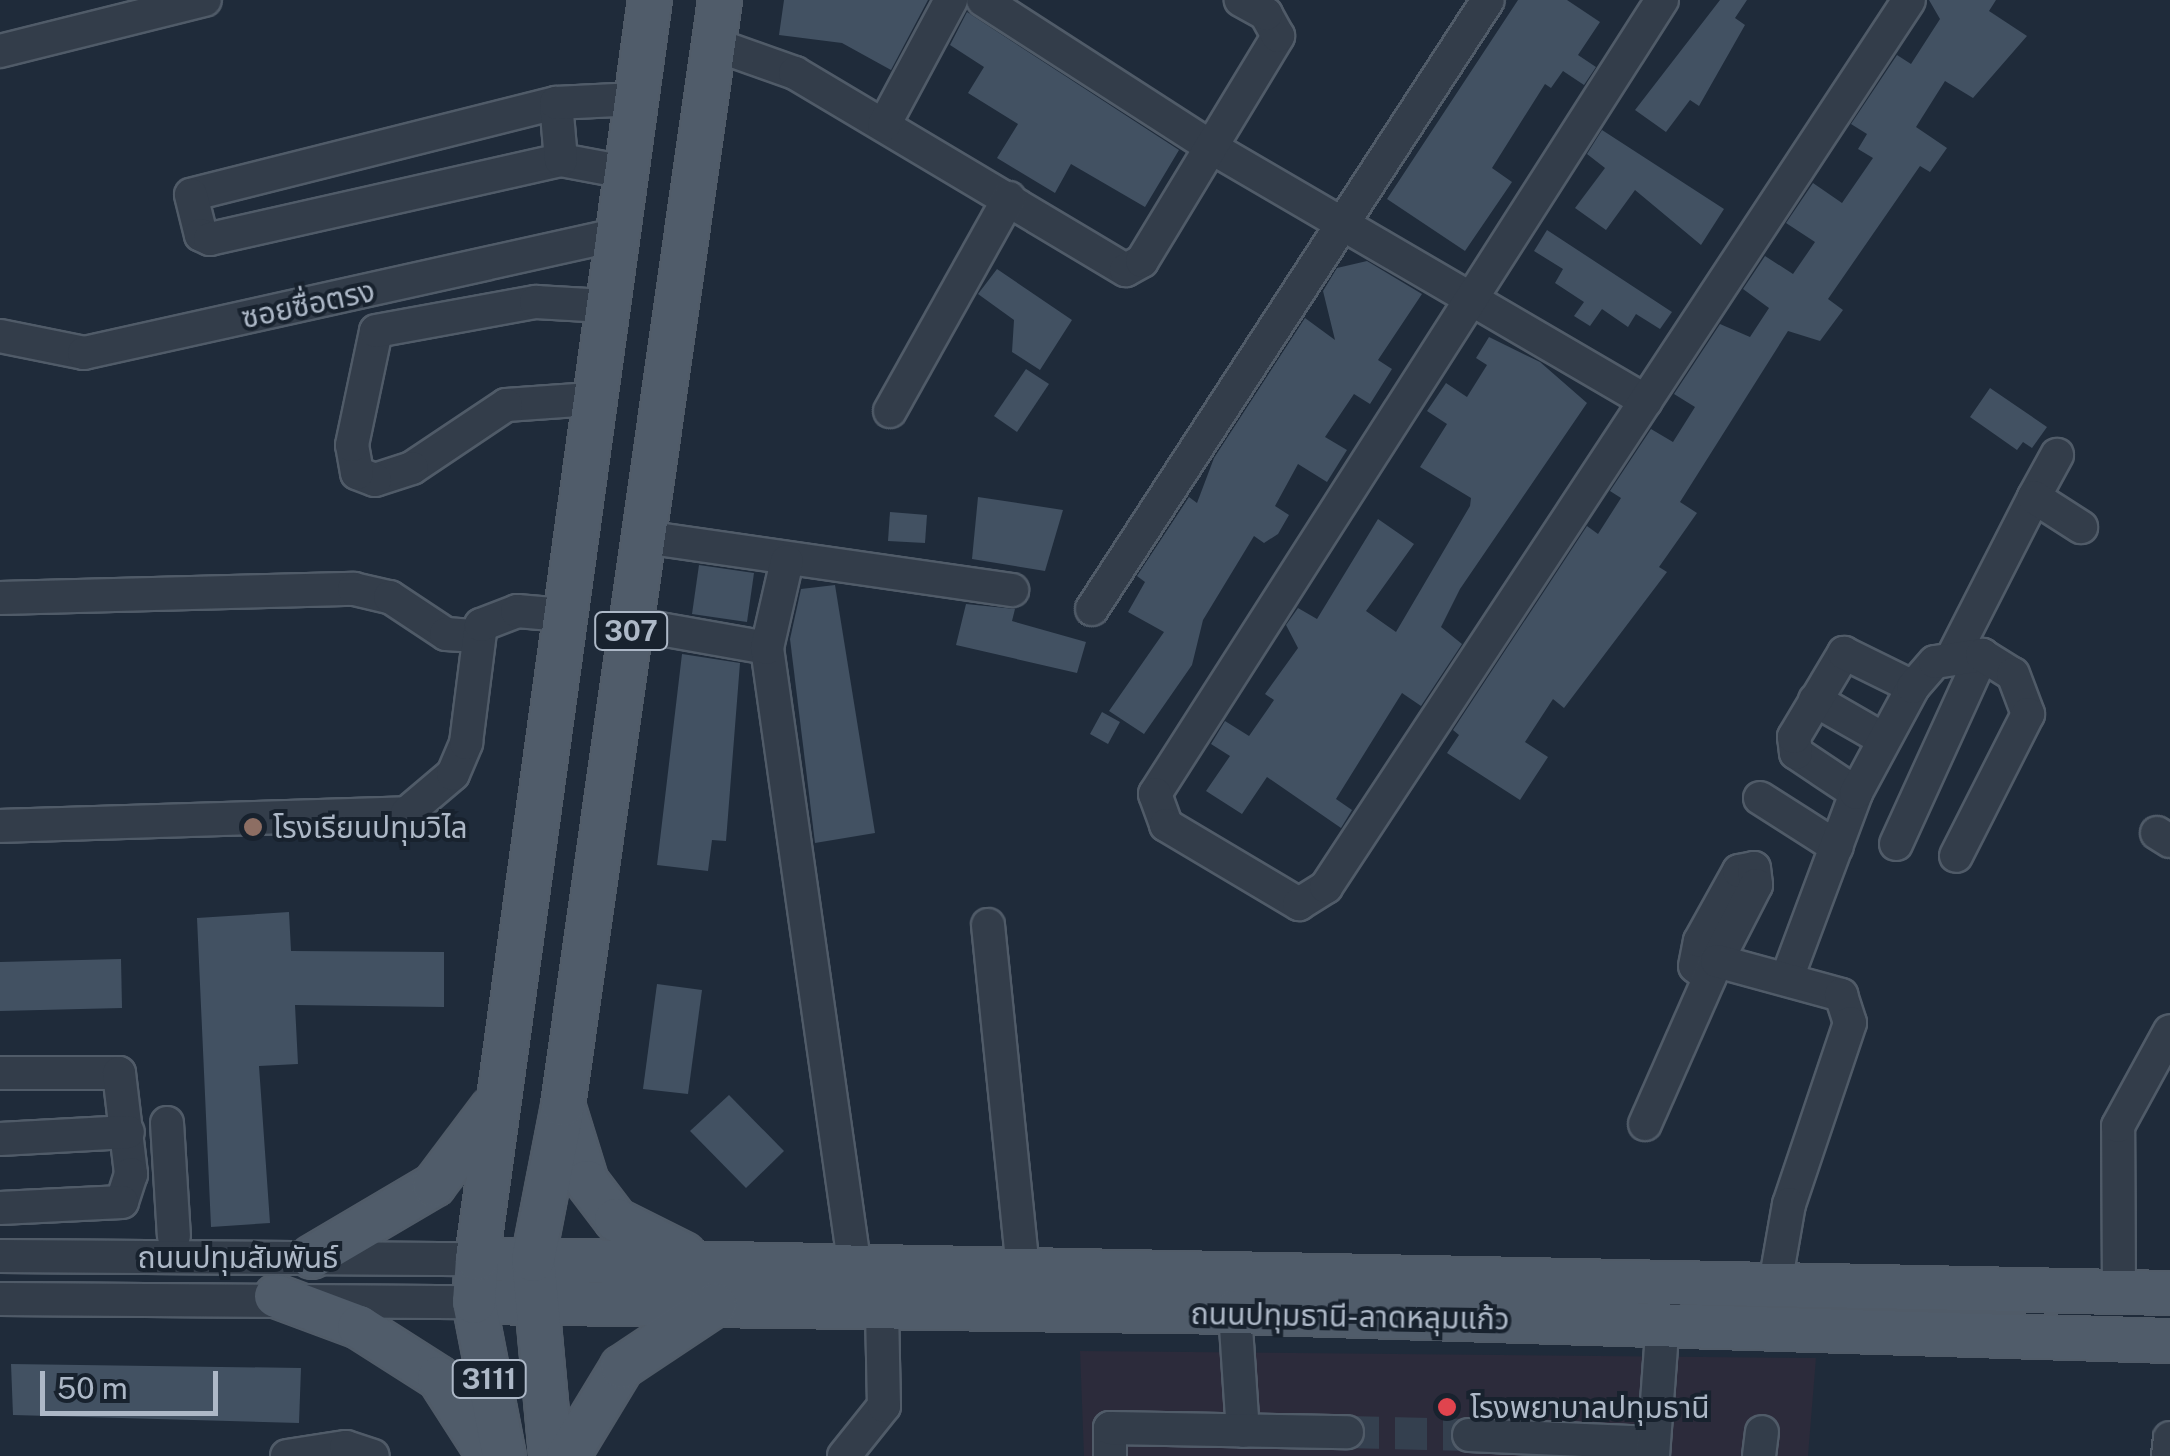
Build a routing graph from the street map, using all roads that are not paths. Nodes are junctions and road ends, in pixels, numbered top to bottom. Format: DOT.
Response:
graph roads {
  1 [pos="206,0"];
  2 [pos="650,0"];
  3 [pos="720,0"];
  4 [pos="951,0"];
  5 [pos="982,0"];
  6 [pos="1488,0"];
  7 [pos="1662,0"];
  8 [pos="1909,0"];
  9 [pos="1261,5"];
  10 [pos="713,44"];
  11 [pos="0,51"];
  12 [pos="636,99"];
  13 [pos="556,103"];
  14 [pos="884,125"];
  15 [pos="1214,149"];
  16 [pos="350,152"];
  17 [pos="561,160"];
  18 [pos="626,172"];
  19 [pos="1010,198"];
  20 [pos="362,204"];
  21 [pos="1341,224"];
  22 [pos="616,236"];
  23 [pos="1475,304"];
  24 [pos="605,306"];
  25 [pos="0,336"];
  26 [pos="591,399"];
  27 [pos="1646,401"];
  28 [pos="890,411"];
  29 [pos="2058,455"];
  30 [pos="2034,498"];
  31 [pos="2080,526"];
  32 [pos="644,537"];
  33 [pos="786,561"];
  34 [pos="1012,590"];
  35 [pos="0,598"];
  36 [pos="1092,609"];
  37 [pos="564,614"];
  38 [pos="632,624"];
  39 [pos="472,636"];
  40 [pos="767,648"];
  41 [pos="1967,656"];
  42 [pos="1914,687"];
  43 [pos="1814,700"];
  44 [pos="1883,739"];
  45 [pos="1856,793"];
  46 [pos="1760,798"];
  47 [pos="0,826"];
  48 [pos="1896,844"];
  49 [pos="1836,847"];
  50 [pos="1956,856"];
  51 [pos="988,925"];
  52 [pos="1788,978"];
  53 [pos="2170,1032"];
  54 [pos="0,1074"];
  55 [pos="496,1102"];
  56 [pos="564,1106"];
  57 [pos="167,1123"];
  58 [pos="1645,1124"];
  59 [pos="128,1132"];
  60 [pos="0,1138"];
  61 [pos="131,1182"];
  62 [pos="170,1183"];
  63 [pos="0,1208"];
  64 [pos="174,1236"];
  65 [pos="0,1256"];
  66 [pos="312,1257"];
  67 [pos="477,1259"];
  68 [pos="533,1260"];
  69 [pos="708,1262"];
  70 [pos="856,1269"];
  71 [pos="1023,1272"];
  72 [pos="1667,1281"];
  73 [pos="1775,1284"];
  74 [pos="2118,1292"];
  75 [pos="2170,1293"];
  76 [pos="276,1296"];
  77 [pos="0,1299"];
  78 [pos="474,1302"];
  79 [pos="530,1304"];
  80 [pos="716,1304"];
  81 [pos="882,1308"];
  82 [pos="1235,1312"];
  83 [pos="1662,1324"];
  84 [pos="2170,1342"];
  85 [pos="1243,1431"];
  86 [pos="1348,1432"];
  87 [pos="1469,1435"];
  88 [pos="2170,1438"];
  89 [pos="1653,1449"];
  90 [pos="287,1456"];
  91 [pos="373,1456"];
  92 [pos="489,1456"];
  93 [pos="504,1456"];
  94 [pos="551,1456"];
  95 [pos="568,1456"];
  96 [pos="844,1456"];
  97 [pos="1110,1456"];
  98 [pos="2168,1456"];
  1 -- 11 [label="street"];
  2 -- 12 [label="main road, 307"];
  3 -- 10 [label="main road, 307"];
  4 -- 14 [label="street"];
  5 -- 15 [label="street"];
  6 -- 21 [label="street"];
  7 -- 23 [label="street"];
  8 -- 27 [label="street"];
  9 -- 15 [label="street"];
  10 -- 14 [label="street"];
  10 -- 32 [label="main road, 307"];
  12 -- 13 [label="street"];
  12 -- 18 [label="main road, 307"];
  13 -- 16 [label="street"];
  13 -- 17 [label="street"];
  14 -- 19 [label="street"];
  15 -- 19 [label="street"];
  15 -- 21 [label="street"];
  16 -- 20 [label="street"];
  16 -- 20 [label="street"];
  17 -- 18 [label="street"];
  17 -- 20 [label="street"];
  18 -- 22 [label="main road, 307"];
  19 -- 28 [label="street"];
  21 -- 23 [label="street"];
  21 -- 36 [label="street"];
  22 -- 24 [label="main road, 307"];
  22 -- 25 [label="street, ซอยซื่อตรง"];
  23 -- 27 [label="street"];
  23 -- 27 [label="street"];
  24 -- 26 [label="main road, 307"];
  24 -- 26 [label="street"];
  26 -- 37 [label="main road, 307"];
  29 -- 30 [label="street"];
  30 -- 31 [label="street"];
  30 -- 41 [label="street"];
  32 -- 33 [label="street"];
  32 -- 38 [label="main road, 307"];
  33 -- 34 [label="street"];
  33 -- 40 [label="street"];
  35 -- 39 [label="street"];
  37 -- 39 [label="street"];
  37 -- 55 [label="main road, 307"];
  38 -- 40 [label="street"];
  38 -- 56 [label="main road, 307"];
  39 -- 47 [label="street"];
  40 -- 70 [label="street"];
  41 -- 42 [label="street"];
  41 -- 48 [label="street"];
  41 -- 50 [label="street"];
  42 -- 43 [label="street"];
  42 -- 44 [label="street"];
  43 -- 44 [label="street"];
  43 -- 45 [label="street"];
  44 -- 45 [label="street"];
  45 -- 49 [label="street"];
  46 -- 49 [label="street"];
  49 -- 52 [label="street"];
  51 -- 71 [label="street"];
  52 -- 58 [label="street"];
  52 -- 73 [label="street"];
  53 -- 74 [label="street"];
  54 -- 59 [label="street"];
  55 -- 66 [label="main road"];
  55 -- 67 [label="main road, 307"];
  56 -- 68 [label="main road, 307"];
  56 -- 69 [label="main road"];
  57 -- 62 [label="street"];
  59 -- 60 [label="street"];
  59 -- 61 [label="street"];
  61 -- 62 [label="street"];
  61 -- 63 [label="street"];
  62 -- 64 [label="street"];
  65 -- 66 [label="street, ถนนปทุมสัมพันธ์"];
  66 -- 67 [label="street, ถนนปทุมสัมพันธ์"];
  67 -- 68 [label="main road, ถนนปทุมธานี-ลาดหลุมแก้ว"];
  67 -- 78 [label="main road"];
  68 -- 69 [label="main road, ถนนปทุมธานี-ลาดหลุมแก้ว"];
  68 -- 79 [label="main road"];
  69 -- 70 [label="main road, ถนนปทุมธานี-ลาดหลุมแก้ว"];
  70 -- 71 [label="main road, ถนนปทุมธานี-ลาดหลุมแก้ว"];
  71 -- 72 [label="main road, ถนนปทุมธานี-ลาดหลุมแก้ว"];
  72 -- 73 [label="main road, ถนนปทุมธานี-ลาดหลุมแก้ว"];
  72 -- 83 [label="street"];
  73 -- 74 [label="main road, ถนนปทุมธานี-ลาดหลุมแก้ว"];
  74 -- 75 [label="main road, ถนนปทุมธานี-ลาดหลุมแก้ว"];
  76 -- 77 [label="street, ถนนปทุมสัมพันธ์"];
  76 -- 78 [label="street, ถนนปทุมสัมพันธ์"];
  76 -- 92 [label="main road"];
  78 -- 79 [label="main road, ถนนปทุมธานี-ลาดหลุมแก้ว"];
  78 -- 93 [label="main road, 3111"];
  79 -- 80 [label="main road, ถนนปทุมธานี-ลาดหลุมแก้ว"];
  79 -- 94 [label="main road, 3111"];
  80 -- 81 [label="main road, ถนนปทุมธานี-ลาดหลุมแก้ว"];
  80 -- 95 [label="main road"];
  81 -- 82 [label="main road, ถนนปทุมธานี-ลาดหลุมแก้ว"];
  81 -- 96 [label="street"];
  82 -- 83 [label="main road, ถนนปทุมธานี-ลาดหลุมแก้ว"];
  82 -- 85 [label="street"];
  83 -- 84 [label="main road, ถนนปทุมธานี-ลาดหลุมแก้ว"];
  83 -- 89 [label="street"];
  85 -- 86 [label="street"];
  85 -- 97 [label="street"];
  87 -- 89 [label="street"];
  88 -- 98 [label="street"];
  90 -- 91 [label="street"];
}
